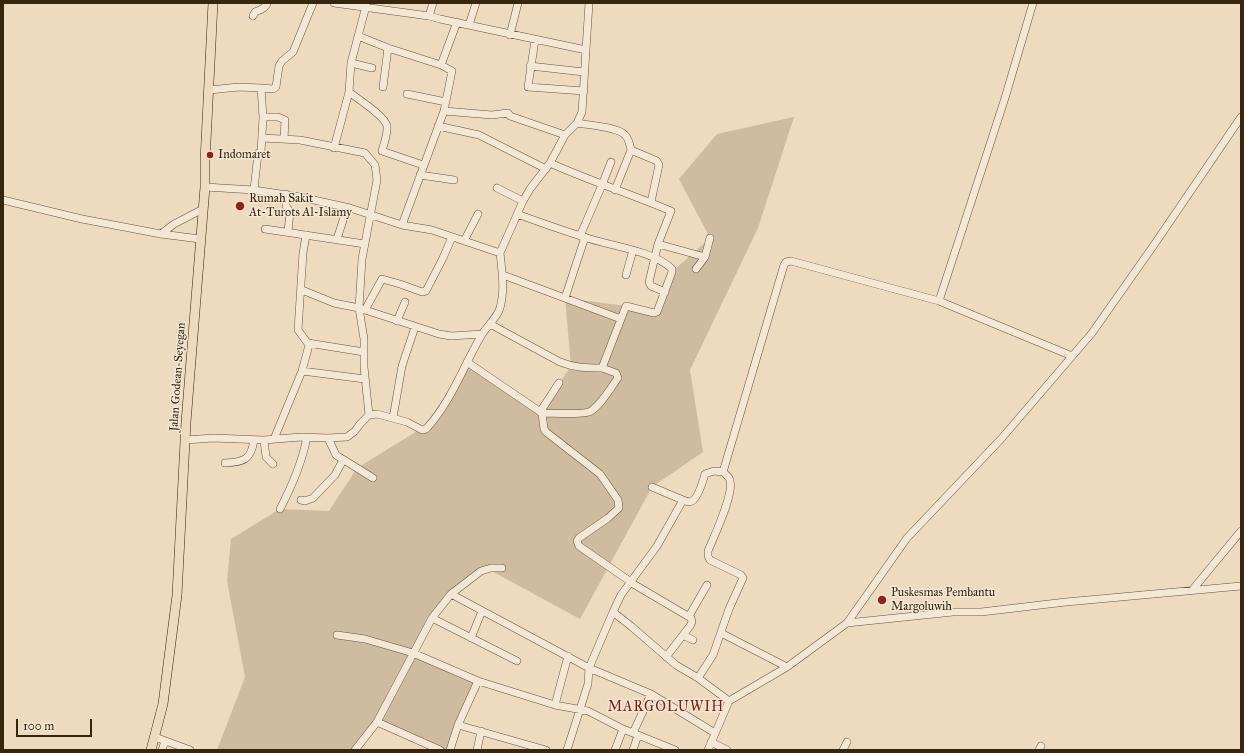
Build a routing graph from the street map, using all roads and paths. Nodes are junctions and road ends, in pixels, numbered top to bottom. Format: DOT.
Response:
graph roads {
  1 [pos="213,3"];
  2 [pos="267,3"];
  3 [pos="313,3"];
  4 [pos="334,3"];
  5 [pos="433,3"];
  6 [pos="476,3"];
  7 [pos="518,3"];
  8 [pos="589,3"];
  9 [pos="1033,3"];
  10 [pos="345,4"];
  11 [pos="366,6"];
  12 [pos="253,16"];
  13 [pos="429,16"];
  14 [pos="457,22"];
  15 [pos="468,24"];
  16 [pos="510,35"];
  17 [pos="358,36"];
  18 [pos="535,40"];
  19 [pos="388,48"];
  20 [pos="586,50"];
  21 [pos="351,63"];
  22 [pos="441,65"];
  23 [pos="530,66"];
  24 [pos="372,68"];
  25 [pos="584,72"];
  26 [pos="383,86"];
  27 [pos="261,88"];
  28 [pos="209,90"];
  29 [pos="584,91"];
  30 [pos="349,92"];
  31 [pos="407,94"];
  32 [pos="446,102"];
  33 [pos="444,111"];
  34 [pos="1241,117"];
  35 [pos="263,118"];
  36 [pos="577,123"];
  37 [pos="438,126"];
  38 [pos="565,135"];
  39 [pos="262,138"];
  40 [pos="284,139"];
  41 [pos="334,148"];
  42 [pos="631,150"];
  43 [pos="382,151"];
  44 [pos="374,162"];
  45 [pos="611,162"];
  46 [pos="423,165"];
  47 [pos="548,166"];
  48 [pos="420,175"];
  49 [pos="454,180"];
  50 [pos="602,185"];
  51 [pos="205,187"];
  52 [pos="497,188"];
  53 [pos="254,190"];
  54 [pos="615,190"];
  55 [pos="286,194"];
  56 [pos="3,200"];
  57 [pos="523,201"];
  58 [pos="651,202"];
  59 [pos="348,208"];
  60 [pos="203,209"];
  61 [pos="478,214"];
  62 [pos="517,214"];
  63 [pos="370,215"];
  64 [pos="402,225"];
  65 [pos="266,229"];
  66 [pos="288,232"];
  67 [pos="161,234"];
  68 [pos="306,235"];
  69 [pos="452,237"];
  70 [pos="582,237"];
  71 [pos="710,238"];
  72 [pos="200,239"];
  73 [pos="337,239"];
  74 [pos="464,241"];
  75 [pos="366,244"];
  76 [pos="658,244"];
  77 [pos="633,250"];
  78 [pos="500,253"];
  79 [pos="654,257"];
  80 [pos="705,257"];
  81 [pos="696,269"];
  82 [pos="503,275"];
  83 [pos="626,276"];
  84 [pos="302,290"];
  85 [pos="665,292"];
  86 [pos="565,298"];
  87 [pos="939,301"];
  88 [pos="406,302"];
  89 [pos="362,309"];
  90 [pos="621,319"];
  91 [pos="397,321"];
  92 [pos="490,324"];
  93 [pos="416,327"];
  94 [pos="482,334"];
  95 [pos="308,343"];
  96 [pos="364,352"];
  97 [pos="1072,356"];
  98 [pos="467,362"];
  99 [pos="602,368"];
  100 [pos="302,371"];
  101 [pos="365,379"];
  102 [pos="559,383"];
  103 [pos="541,412"];
  104 [pos="369,415"];
  105 [pos="393,418"];
  106 [pos="307,437"];
  107 [pos="328,438"];
  108 [pos="274,439"];
  109 [pos="186,440"];
  110 [pos="254,440"];
  111 [pos="264,440"];
  112 [pos="343,460"];
  113 [pos="225,463"];
  114 [pos="273,464"];
  115 [pos="723,472"];
  116 [pos="372,478"];
  117 [pos="652,487"];
  118 [pos="301,500"];
  119 [pos="683,500"];
  120 [pos="280,509"];
  121 [pos="1241,531"];
  122 [pos="502,568"];
  123 [pos="630,582"];
  124 [pos="707,585"];
  125 [pos="1241,586"];
  126 [pos="1193,589"];
  127 [pos="451,594"];
  128 [pos="482,611"];
  129 [pos="613,612"];
  130 [pos="688,616"];
  131 [pos="432,618"];
  132 [pos="848,623"];
  133 [pos="721,632"];
  134 [pos="337,635"];
  135 [pos="684,635"];
  136 [pos="471,638"];
  137 [pos="693,640"];
  138 [pos="414,653"];
  139 [pos="568,656"];
  140 [pos="666,658"];
  141 [pos="517,661"];
  142 [pos="787,666"];
  143 [pos="589,668"];
  144 [pos="698,678"];
  145 [pos="478,681"];
  146 [pos="651,694"];
  147 [pos="729,701"];
  148 [pos="555,705"];
  149 [pos="580,710"];
  150 [pos="377,722"];
  151 [pos="458,725"];
  152 [pos="623,729"];
  153 [pos="481,731"];
  154 [pos="636,734"];
  155 [pos="715,734"];
  156 [pos="155,737"];
  157 [pos="165,741"];
  158 [pos="711,742"];
  159 [pos="847,742"];
  160 [pos="422,746"];
  161 [pos="655,747"];
  162 [pos="151,750"];
  163 [pos="162,750"];
  164 [pos="190,750"];
  165 [pos="355,750"];
  166 [pos="440,750"];
  167 [pos="450,750"];
  168 [pos="477,750"];
  169 [pos="546,750"];
  170 [pos="567,750"];
  171 [pos="615,750"];
  172 [pos="633,750"];
  173 [pos="675,750"];
  174 [pos="708,750"];
  175 [pos="727,750"];
  176 [pos="843,750"];
  1 -- 28 [label="main road, Jalan Godean-Seyegan"];
  2 -- 12 [label="street"];
  3 -- 27 [label="street"];
  4 -- 10 [label="street"];
  5 -- 13 [label="street"];
  6 -- 15 [label="street"];
  7 -- 16 [label="street"];
  8 -- 20 [label="street"];
  9 -- 87 [label="street"];
  10 -- 11 [label="street"];
  11 -- 13 [label="street"];
  11 -- 17 [label="street"];
  13 -- 14 [label="street"];
  14 -- 15 [label="street"];
  14 -- 22 [label="street"];
  15 -- 16 [label="street"];
  16 -- 18 [label="street"];
  17 -- 19 [label="street"];
  17 -- 21 [label="street"];
  18 -- 20 [label="street"];
  18 -- 23 [label="street"];
  19 -- 22 [label="street"];
  19 -- 26 [label="street"];
  20 -- 25 [label="street"];
  21 -- 24 [label="street"];
  21 -- 30 [label="street"];
  22 -- 32 [label="street"];
  23 -- 25 [label="street"];
  23 -- 29 [label="street"];
  25 -- 29 [label="street"];
  27 -- 28 [label="street"];
  27 -- 35 [label="street"];
  28 -- 51 [label="main road, Jalan Godean-Seyegan"];
  29 -- 36 [label="street"];
  30 -- 41 [label="street"];
  30 -- 43 [label="street"];
  31 -- 32 [label="street"];
  32 -- 33 [label="street"];
  33 -- 37 [label="street"];
  33 -- 38 [label="street"];
  34 -- 97 [label="street"];
  35 -- 39 [label="street"];
  35 -- 40 [label="street"];
  36 -- 38 [label="street"];
  36 -- 42 [label="street"];
  37 -- 46 [label="street"];
  37 -- 47 [label="street"];
  38 -- 47 [label="street"];
  39 -- 40 [label="street"];
  39 -- 53 [label="street"];
  40 -- 41 [label="street"];
  41 -- 44 [label="street"];
  42 -- 54 [label="street"];
  42 -- 58 [label="street"];
  43 -- 44 [label="street"];
  43 -- 46 [label="street"];
  44 -- 63 [label="street"];
  45 -- 50 [label="street"];
  46 -- 48 [label="street"];
  47 -- 50 [label="street"];
  47 -- 57 [label="street"];
  48 -- 49 [label="street"];
  48 -- 64 [label="street"];
  50 -- 54 [label="street"];
  50 -- 70 [label="street"];
  51 -- 53 [label="street"];
  51 -- 60 [label="main road, Jalan Godean-Seyegan"];
  52 -- 57 [label="street"];
  53 -- 55 [label="street"];
  54 -- 58 [label="street"];
  55 -- 59 [label="street"];
  55 -- 66 [label="street"];
  56 -- 67 [label="street"];
  57 -- 62 [label="street"];
  58 -- 76 [label="street"];
  59 -- 63 [label="street"];
  59 -- 73 [label="street"];
  60 -- 67 [label="street"];
  60 -- 72 [label="main road, Jalan Godean-Seyegan"];
  61 -- 74 [label="street"];
  62 -- 70 [label="street"];
  62 -- 78 [label="street"];
  63 -- 64 [label="street"];
  63 -- 75 [label="street"];
  64 -- 69 [label="street"];
  65 -- 66 [label="street"];
  66 -- 68 [label="street"];
  67 -- 72 [label="street"];
  68 -- 73 [label="street"];
  68 -- 84 [label="street"];
  69 -- 74 [label="street"];
  69 -- 89 [label="street"];
  70 -- 77 [label="street"];
  70 -- 86 [label="street"];
  71 -- 80 [label="street"];
  72 -- 109 [label="main road, Jalan Godean-Seyegan"];
  73 -- 75 [label="street"];
  74 -- 78 [label="street"];
  75 -- 89 [label="street"];
  76 -- 79 [label="street"];
  76 -- 80 [label="street"];
  77 -- 79 [label="street"];
  77 -- 83 [label="street"];
  78 -- 82 [label="street"];
  79 -- 85 [label="street"];
  79 -- 85 [label="street"];
  80 -- 81 [label="street"];
  82 -- 86 [label="street"];
  82 -- 92 [label="street"];
  84 -- 89 [label="street"];
  84 -- 95 [label="street"];
  85 -- 90 [label="street"];
  86 -- 90 [label="street"];
  87 -- 97 [label="street"];
  87 -- 115 [label="street"];
  88 -- 91 [label="street"];
  89 -- 91 [label="street"];
  89 -- 96 [label="street"];
  90 -- 99 [label="street"];
  91 -- 93 [label="street"];
  92 -- 94 [label="street"];
  92 -- 99 [label="street"];
  93 -- 94 [label="street"];
  93 -- 105 [label="street"];
  94 -- 98 [label="street"];
  95 -- 96 [label="street"];
  95 -- 100 [label="street"];
  96 -- 101 [label="street"];
  97 -- 132 [label="street"];
  98 -- 103 [label="street"];
  98 -- 105 [label="street"];
  99 -- 103 [label="street"];
  100 -- 101 [label="street"];
  100 -- 108 [label="street"];
  101 -- 104 [label="street"];
  102 -- 103 [label="street"];
  103 -- 123 [label="street"];
  104 -- 105 [label="street"];
  104 -- 107 [label="street"];
  106 -- 107 [label="street"];
  106 -- 108 [label="street"];
  106 -- 120 [label="street"];
  107 -- 112 [label="street"];
  108 -- 111 [label="street"];
  109 -- 110 [label="street"];
  109 -- 156 [label="main road, Jalan Godean-Seyegan"];
  110 -- 111 [label="street"];
  110 -- 113 [label="street"];
  111 -- 114 [label="street"];
  112 -- 116 [label="street"];
  112 -- 118 [label="street"];
  115 -- 119 [label="street"];
  115 -- 133 [label="street"];
  117 -- 119 [label="street"];
  119 -- 123 [label="street"];
  121 -- 126 [label="street"];
  122 -- 127 [label="street"];
  123 -- 129 [label="street"];
  123 -- 130 [label="street"];
  124 -- 130 [label="street"];
  125 -- 126 [label="street"];
  126 -- 132 [label="street"];
  127 -- 128 [label="street"];
  127 -- 131 [label="street"];
  128 -- 136 [label="street"];
  128 -- 139 [label="street"];
  129 -- 140 [label="street"];
  129 -- 143 [label="street"];
  130 -- 135 [label="street"];
  131 -- 136 [label="street"];
  131 -- 138 [label="street"];
  132 -- 142 [label="street"];
  133 -- 142 [label="street"];
  133 -- 144 [label="street"];
  134 -- 138 [label="street"];
  135 -- 137 [label="street"];
  135 -- 140 [label="street"];
  136 -- 141 [label="street"];
  138 -- 145 [label="street"];
  138 -- 150 [label="street"];
  139 -- 143 [label="street"];
  139 -- 148 [label="street"];
  140 -- 144 [label="street"];
  142 -- 147 [label="street"];
  143 -- 146 [label="street"];
  143 -- 149 [label="street"];
  144 -- 147 [label="street"];
  145 -- 148 [label="street"];
  145 -- 151 [label="street"];
  146 -- 154 [label="street"];
  146 -- 155 [label="street"];
  147 -- 155 [label="street"];
  148 -- 149 [label="street"];
  149 -- 152 [label="street"];
  149 -- 170 [label="street"];
  150 -- 160 [label="street"];
  150 -- 165 [label="street"];
  151 -- 153 [label="street"];
  151 -- 167 [label="street"];
  152 -- 154 [label="street"];
  152 -- 171 [label="street"];
  153 -- 168 [label="street"];
  153 -- 169 [label="street"];
  154 -- 161 [label="street"];
  154 -- 172 [label="street"];
  155 -- 158 [label="street"];
  156 -- 157 [label="street"];
  156 -- 162 [label="main road, Jalan Godean-Seyegan"];
  157 -- 163 [label="street"];
  157 -- 164 [label="street"];
  158 -- 174 [label="street"];
  158 -- 175 [label="street"];
  159 -- 176 [label="street"];
  160 -- 166 [label="street"];
  161 -- 173 [label="street"];
}
